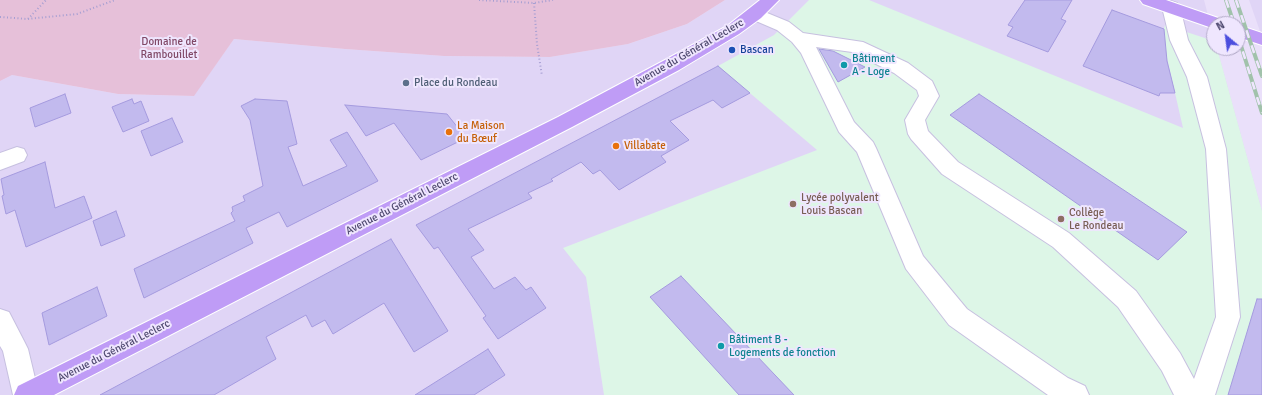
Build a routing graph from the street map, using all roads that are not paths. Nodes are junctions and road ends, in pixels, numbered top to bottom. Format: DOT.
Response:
graph roads {
  1 [pos="1149,0"];
  2 [pos="762,7"];
  3 [pos="1170,8"];
  4 [pos="1206,20"];
  5 [pos="1246,34"];
  6 [pos="798,38"];
  7 [pos="1262,39"];
  8 [pos="0,320"];
  9 [pos="27,395"];
  10 [pos="1076,395"];
  11 [pos="1188,395"];
  12 [pos="1202,395"];
  1 -- 3 [label="main road"];
  2 -- 6 [label="lane"];
  2 -- 9 [label="main road, Avenue du Général Leclerc"];
  3 -- 4 [label="main road"];
  3 -- 12 [label="lane"];
  5 -- 7 [label="main road"];
  6 -- 10 [label="lane"];
  6 -- 11 [label="lane"];
  8 -- 9 [label="lane"];
}
